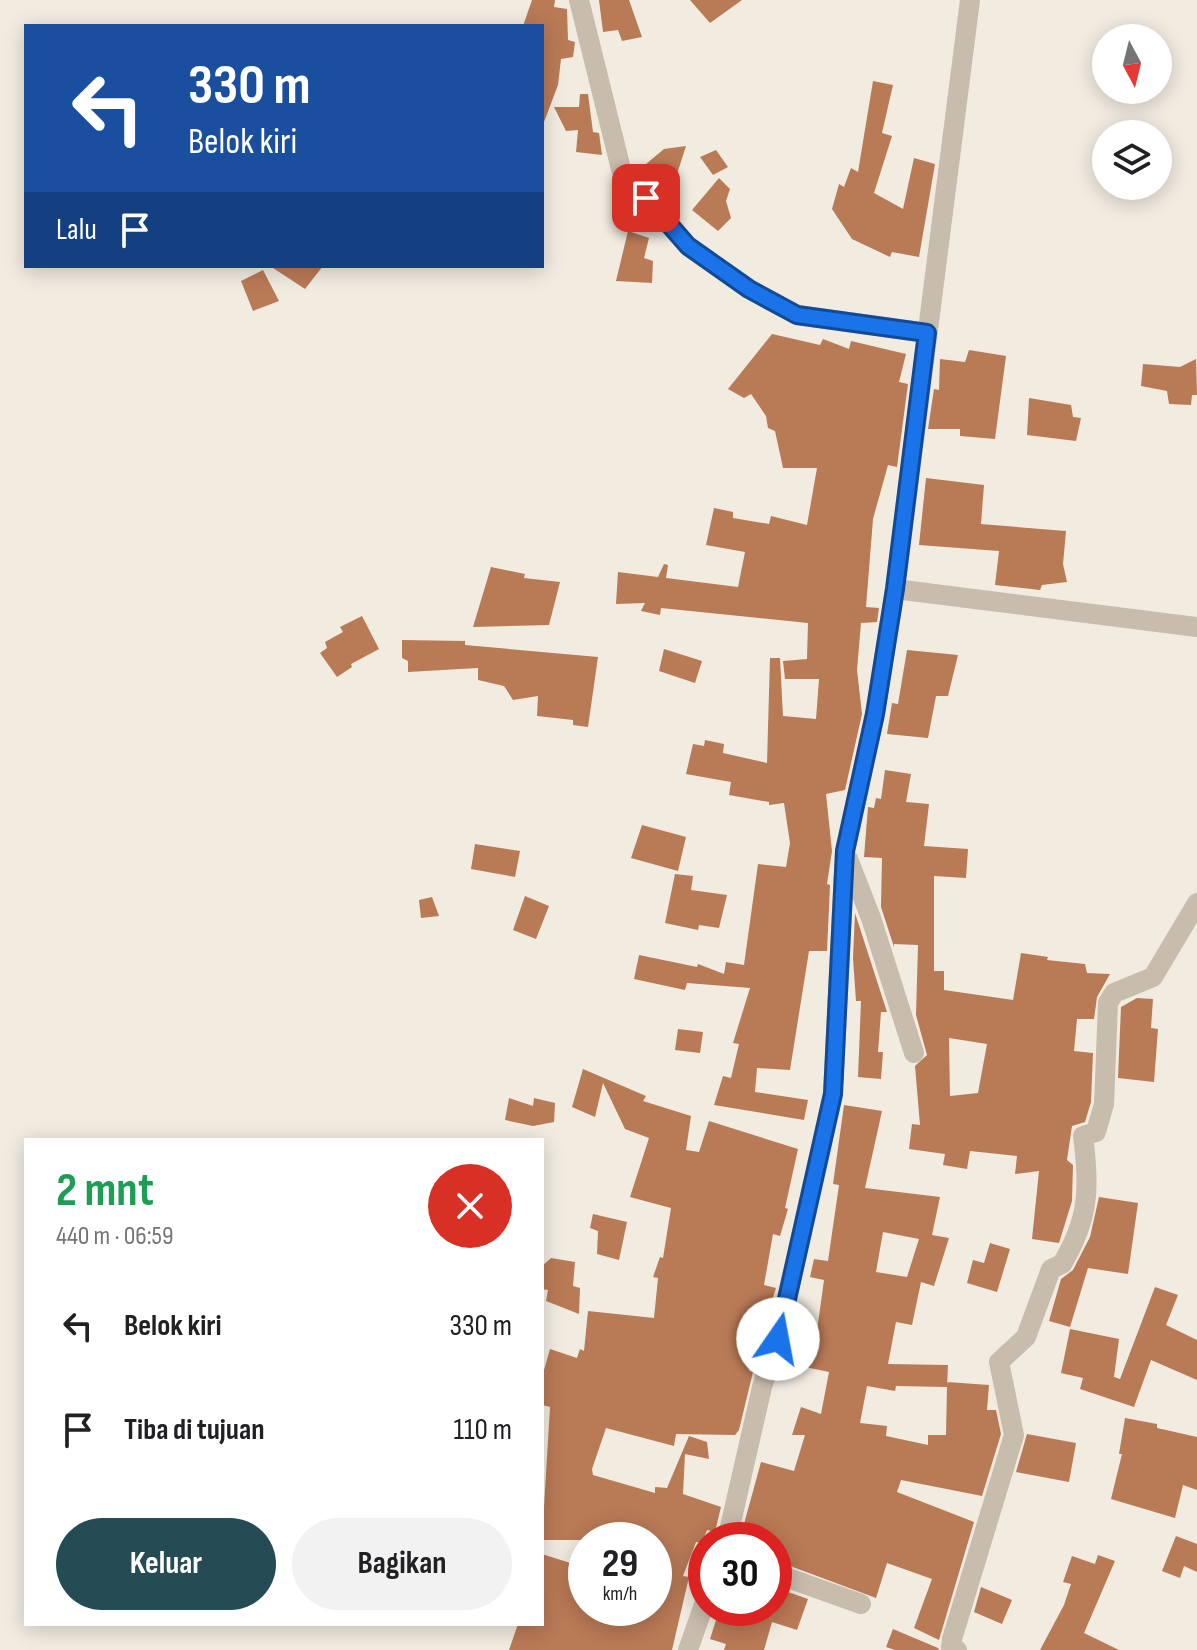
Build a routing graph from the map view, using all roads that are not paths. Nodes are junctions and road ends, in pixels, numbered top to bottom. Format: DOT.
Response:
graph roads {
  1 [pos="579,0"];
  2 [pos="970,0"];
  3 [pos="927,333"];
  4 [pos="895,589"];
  5 [pos="1197,627"];
  6 [pos="845,851"];
  7 [pos="1197,903"];
  8 [pos="914,1053"];
  9 [pos="731,1522"];
  10 [pos="792,1579"];
  11 [pos="861,1604"];
  12 [pos="696,1626"];
  13 [pos="688,1650"];
  14 [pos="957,1650"];
  1 -- 3 [label="street"];
  2 -- 3 [label="street"];
  3 -- 4 [label="street"];
  4 -- 5 [label="street"];
  4 -- 6 [label="street"];
  6 -- 8 [label="street"];
  6 -- 9 [label="street"];
  7 -- 14 [label="street"];
  10 -- 11 [label="street"];
  12 -- 13 [label="street"];
}
